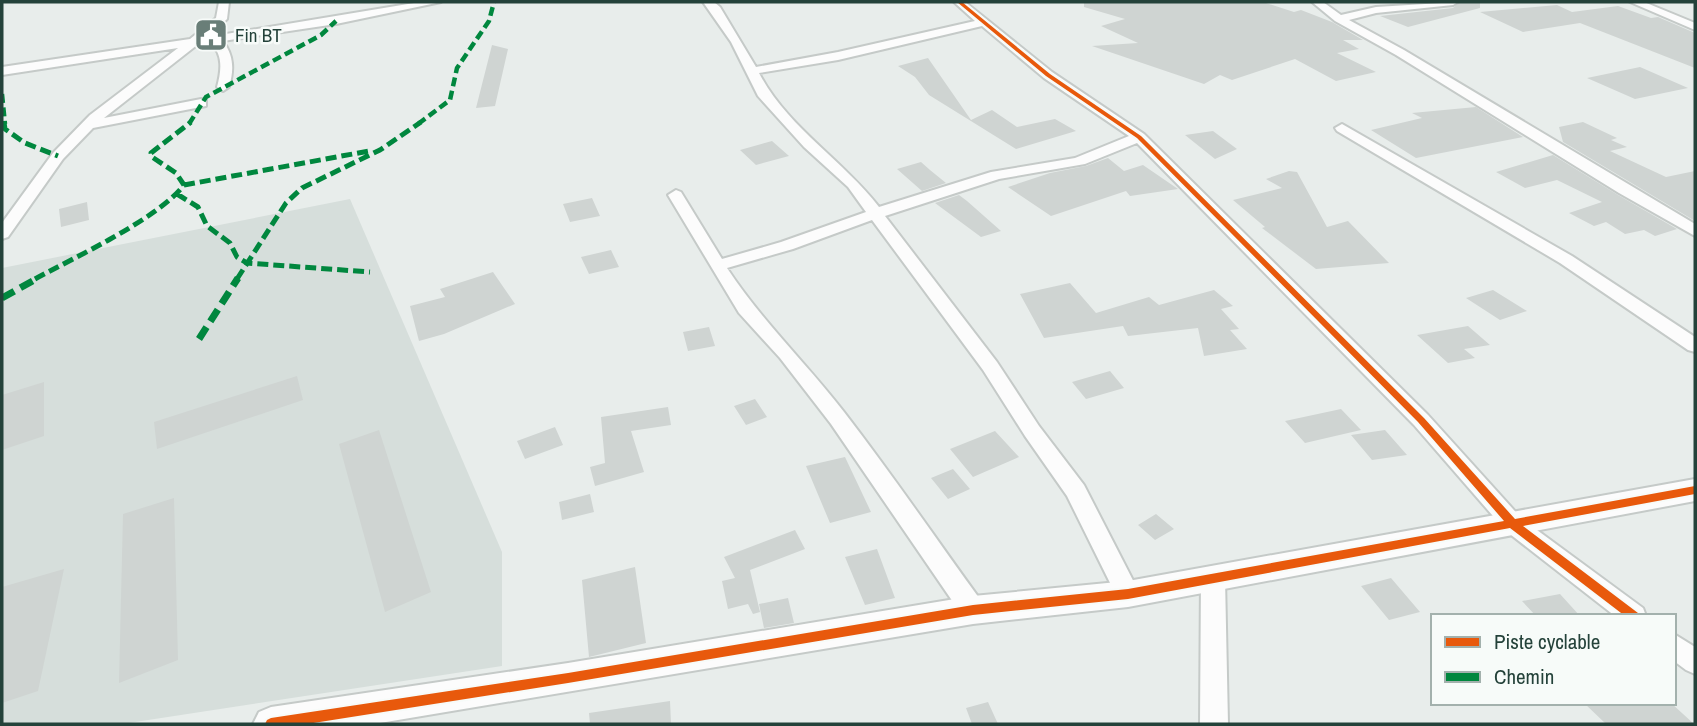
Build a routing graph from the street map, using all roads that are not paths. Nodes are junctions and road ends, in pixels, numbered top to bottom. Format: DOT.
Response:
graph roads {
  1 [pos="224,2"];
  2 [pos="436,2"];
  3 [pos="708,2"];
  4 [pos="959,2"];
  5 [pos="1317,2"];
  6 [pos="1453,2"];
  7 [pos="1635,2"];
  8 [pos="1339,19"];
  9 [pos="982,23"];
  10 [pos="1695,27"];
  11 [pos="213,40"];
  12 [pos="192,43"];
  13 [pos="2,71"];
  14 [pos="752,71"];
  15 [pos="223,87"];
  16 [pos="201,103"];
  17 [pos="92,124"];
  18 [pos="1342,128"];
  19 [pos="1139,137"];
  20 [pos="676,195"];
  21 [pos="876,214"];
  22 [pos="1695,231"];
  23 [pos="2,234"];
  24 [pos="717,265"];
  25 [pos="1695,346"];
  26 [pos="1695,490"];
  27 [pos="1514,525"];
  28 [pos="1213,578"];
  29 [pos="1128,594"];
  30 [pos="973,610"];
  31 [pos="1631,614"];
  32 [pos="1676,647"];
  33 [pos="1695,662"];
  34 [pos="321,720"];
  35 [pos="271,724"];
  36 [pos="1214,724"];
  1 -- 12 [label="street"];
  2 -- 11 [label="street"];
  3 -- 14 [label="street"];
  4 -- 9 [label="street"];
  5 -- 8 [label="street"];
  6 -- 8 [label="street"];
  7 -- 10 [label="street"];
  8 -- 22 [label="street"];
  9 -- 14 [label="street"];
  9 -- 19 [label="street"];
  11 -- 12 [label="street"];
  11 -- 15 [label="street"];
  12 -- 13 [label="street"];
  12 -- 17 [label="street"];
  14 -- 21 [label="street"];
  16 -- 17 [label="street"];
  17 -- 23 [label="street"];
  18 -- 25 [label="street"];
  19 -- 21 [label="street"];
  19 -- 27 [label="street"];
  20 -- 24 [label="street"];
  21 -- 24 [label="street"];
  21 -- 29 [label="street"];
  24 -- 30 [label="street"];
  26 -- 27 [label="street"];
  27 -- 28 [label="street"];
  27 -- 31 [label="street"];
  28 -- 29 [label="street"];
  28 -- 36 [label="street"];
  29 -- 30 [label="street"];
  30 -- 34 [label="street"];
  32 -- 33 [label="street"];
  34 -- 35 [label="street"];
}
